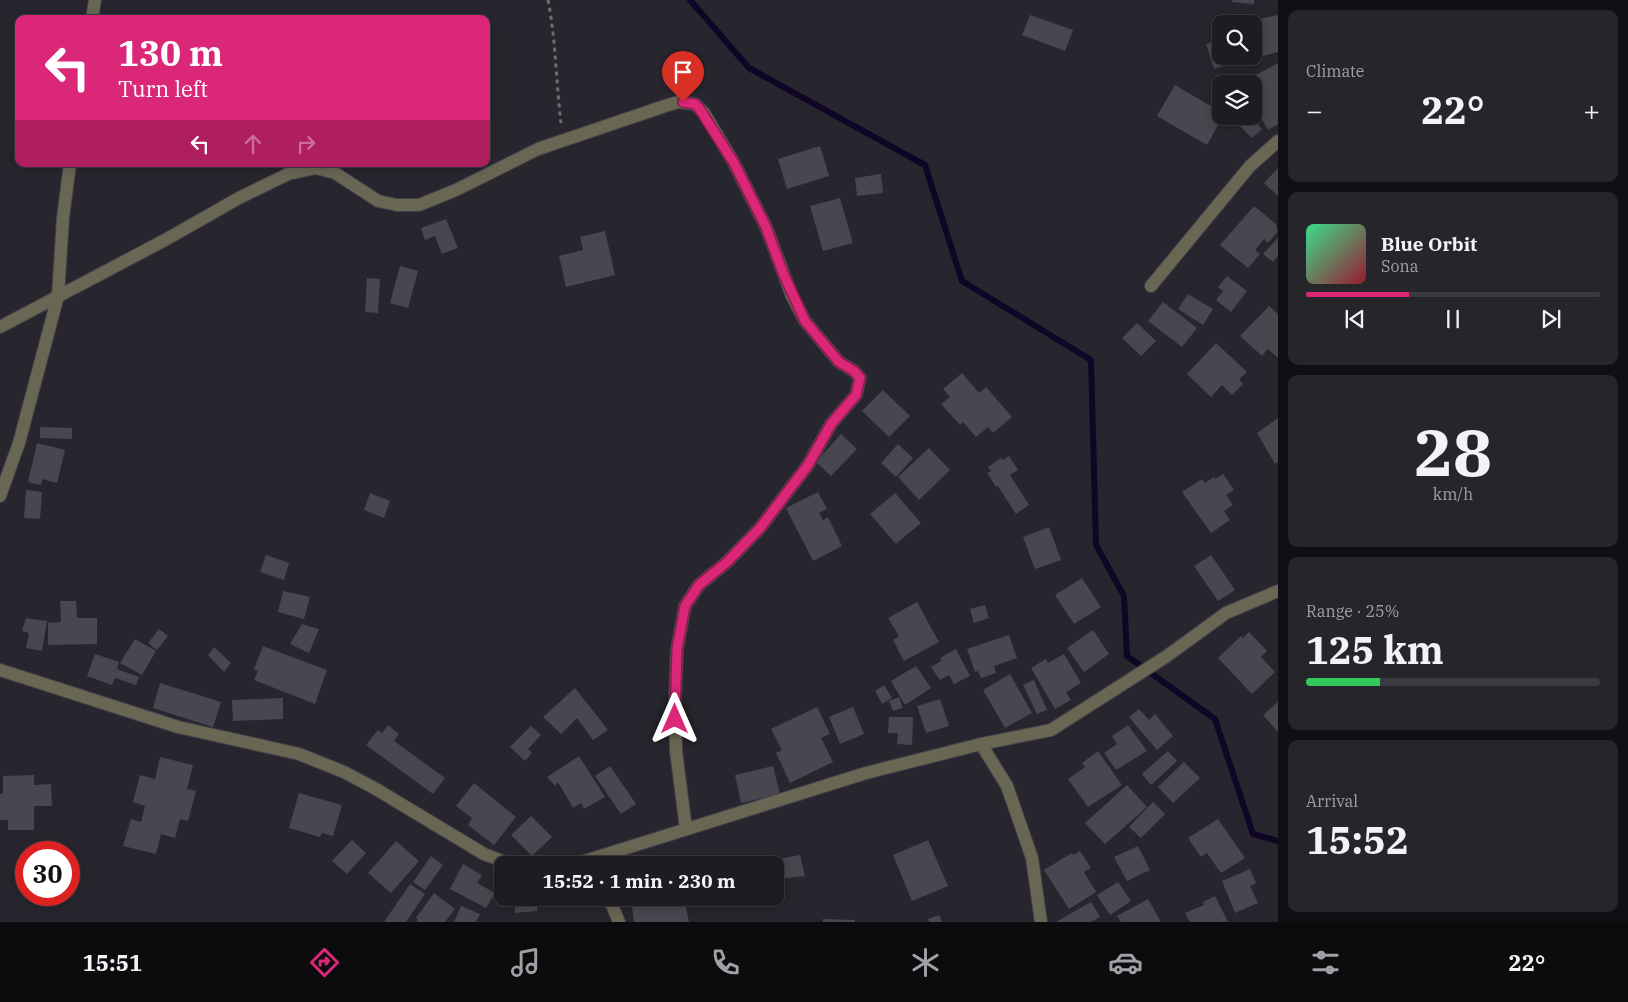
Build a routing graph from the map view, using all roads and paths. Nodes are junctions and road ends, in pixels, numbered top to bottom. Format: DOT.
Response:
graph roads {
  1 [pos="95,0"];
  2 [pos="548,0"];
  3 [pos="93,15"];
  4 [pos="564,140"];
  5 [pos="1278,141"];
  6 [pos="70,167"];
  7 [pos="1151,286"];
  8 [pos="58,296"];
  9 [pos="0,327"];
  10 [pos="0,496"];
  11 [pos="1278,592"];
  12 [pos="0,670"];
  13 [pos="981,744"];
  14 [pos="686,829"];
  15 [pos="610,856"];
  16 [pos="494,858"];
  17 [pos="612,906"];
  18 [pos="619,922"];
  19 [pos="1041,922"];
  1 -- 3 [label="street"];
  2 -- 4 [label="path"];
  4 -- 8 [label="street"];
  4 -- 14 [label="street"];
  5 -- 7 [label="street"];
  6 -- 8 [label="street"];
  8 -- 9 [label="street"];
  8 -- 10 [label="street"];
  11 -- 13 [label="street"];
  12 -- 16 [label="street"];
  13 -- 14 [label="street"];
  13 -- 19 [label="street"];
  14 -- 15 [label="street"];
  17 -- 18 [label="street"];
}
